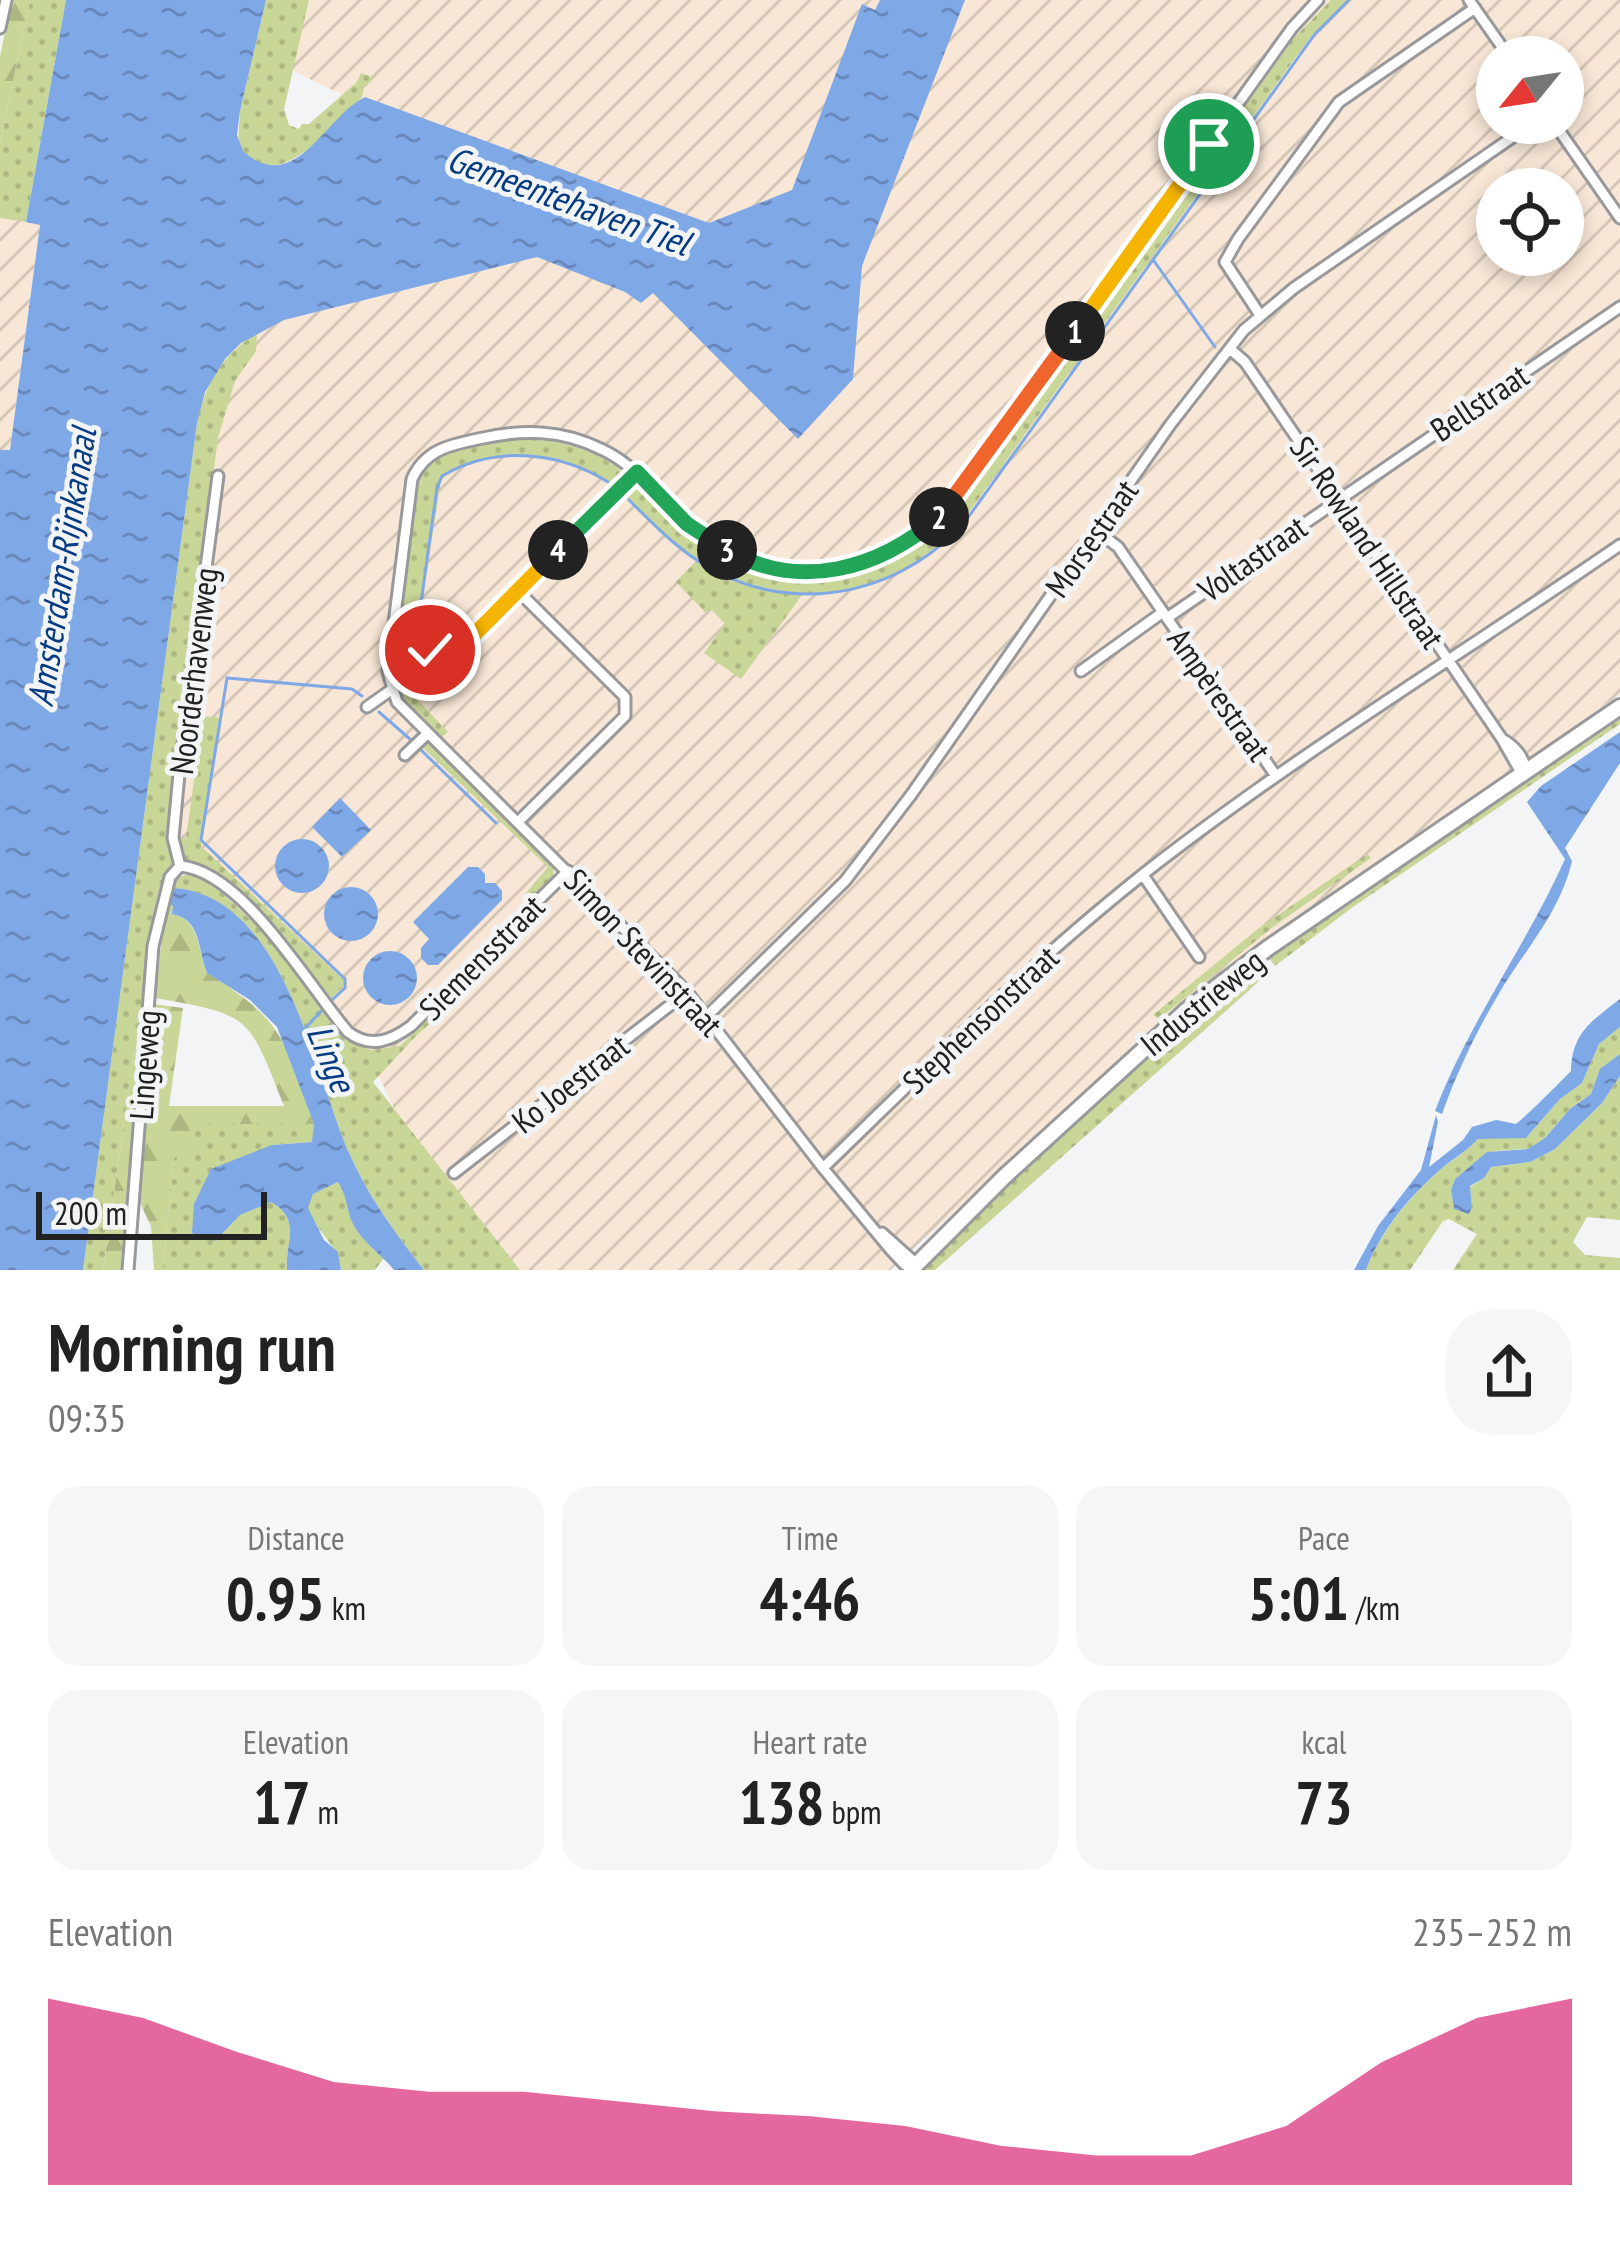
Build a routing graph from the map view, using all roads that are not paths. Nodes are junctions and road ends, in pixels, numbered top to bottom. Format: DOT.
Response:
graph roads {
  1 [pos="6,0"];
  2 [pos="1318,0"];
  3 [pos="1472,4"];
  4 [pos="0,28"];
  5 [pos="1494,36"];
  6 [pos="1503,144"];
  7 [pos="1569,144"];
  8 [pos="1620,218"];
  9 [pos="1620,307"];
  10 [pos="1260,315"];
  11 [pos="1230,349"];
  12 [pos="637,472"];
  13 [pos="218,476"];
  14 [pos="1338,499"];
  15 [pos="1096,531"];
  16 [pos="1620,545"];
  17 [pos="518,591"];
  18 [pos="1165,615"];
  19 [pos="462,647"];
  20 [pos="1450,662"];
  21 [pos="1082,671"];
  22 [pos="391,690"];
  23 [pos="1620,704"];
  24 [pos="367,707"];
  25 [pos="428,733"];
  26 [pos="405,755"];
  27 [pos="1524,769"];
  28 [pos="1276,776"];
  29 [pos="518,822"];
  30 [pos="181,866"];
  31 [pos="568,871"];
  32 [pos="1143,875"];
  33 [pos="1199,957"];
  34 [pos="686,992"];
  35 [pos="708,1015"];
  36 [pos="823,1168"];
  37 [pos="454,1173"];
  38 [pos="908,1266"];
  39 [pos="128,1270"];
  1 -- 4 [label="street"];
  2 -- 12 [label="street"];
  3 -- 5 [label="street"];
  3 -- 10 [label="street"];
  6 -- 10 [label="street, Morsestraat"];
  7 -- 8 [label="street"];
  9 -- 14 [label="street, Bellstraat"];
  10 -- 11 [label="street, Morsestraat"];
  11 -- 14 [label="street, Sir Rowland Hillstraat"];
  11 -- 15 [label="street, Morsestraat"];
  12 -- 17 [label="street"];
  12 -- 22 [label="street"];
  13 -- 30 [label="street, Noorderhavenweg"];
  14 -- 18 [label="street, Voltastraat"];
  14 -- 20 [label="street, Sir Rowland Hillstraat"];
  15 -- 18 [label="street, Ampèrestraat"];
  15 -- 35 [label="street, Morsestraat"];
  16 -- 20 [label="street, Stephensonstraat"];
  17 -- 19 [label="street"];
  17 -- 29 [label="street"];
  18 -- 21 [label="street, Ampèrestraat"];
  18 -- 28 [label="street, Ampèrestraat"];
  20 -- 27 [label="street, Sir Rowland Hillstraat"];
  20 -- 28 [label="street, Stephensonstraat"];
  22 -- 24 [label="street"];
  22 -- 25 [label="street, Simon Stevinstraat"];
  23 -- 27 [label="main road, Industrieweg"];
  25 -- 26 [label="street"];
  25 -- 29 [label="street, Simon Stevinstraat"];
  27 -- 38 [label="main road, Industrieweg"];
  28 -- 32 [label="street, Stephensonstraat"];
  29 -- 31 [label="street, Simon Stevinstraat"];
  30 -- 31 [label="street, Siemensstraat"];
  30 -- 39 [label="street, Lingeweg"];
  31 -- 34 [label="street, Simon Stevinstraat"];
  32 -- 33 [label="street"];
  32 -- 36 [label="street, Stephensonstraat"];
  34 -- 35 [label="street, Simon Stevinstraat"];
  34 -- 37 [label="street, Ko Joestraat"];
  35 -- 36 [label="street, Simon Stevinstraat"];
  36 -- 38 [label="street, Simon Stevinstraat"];
}
